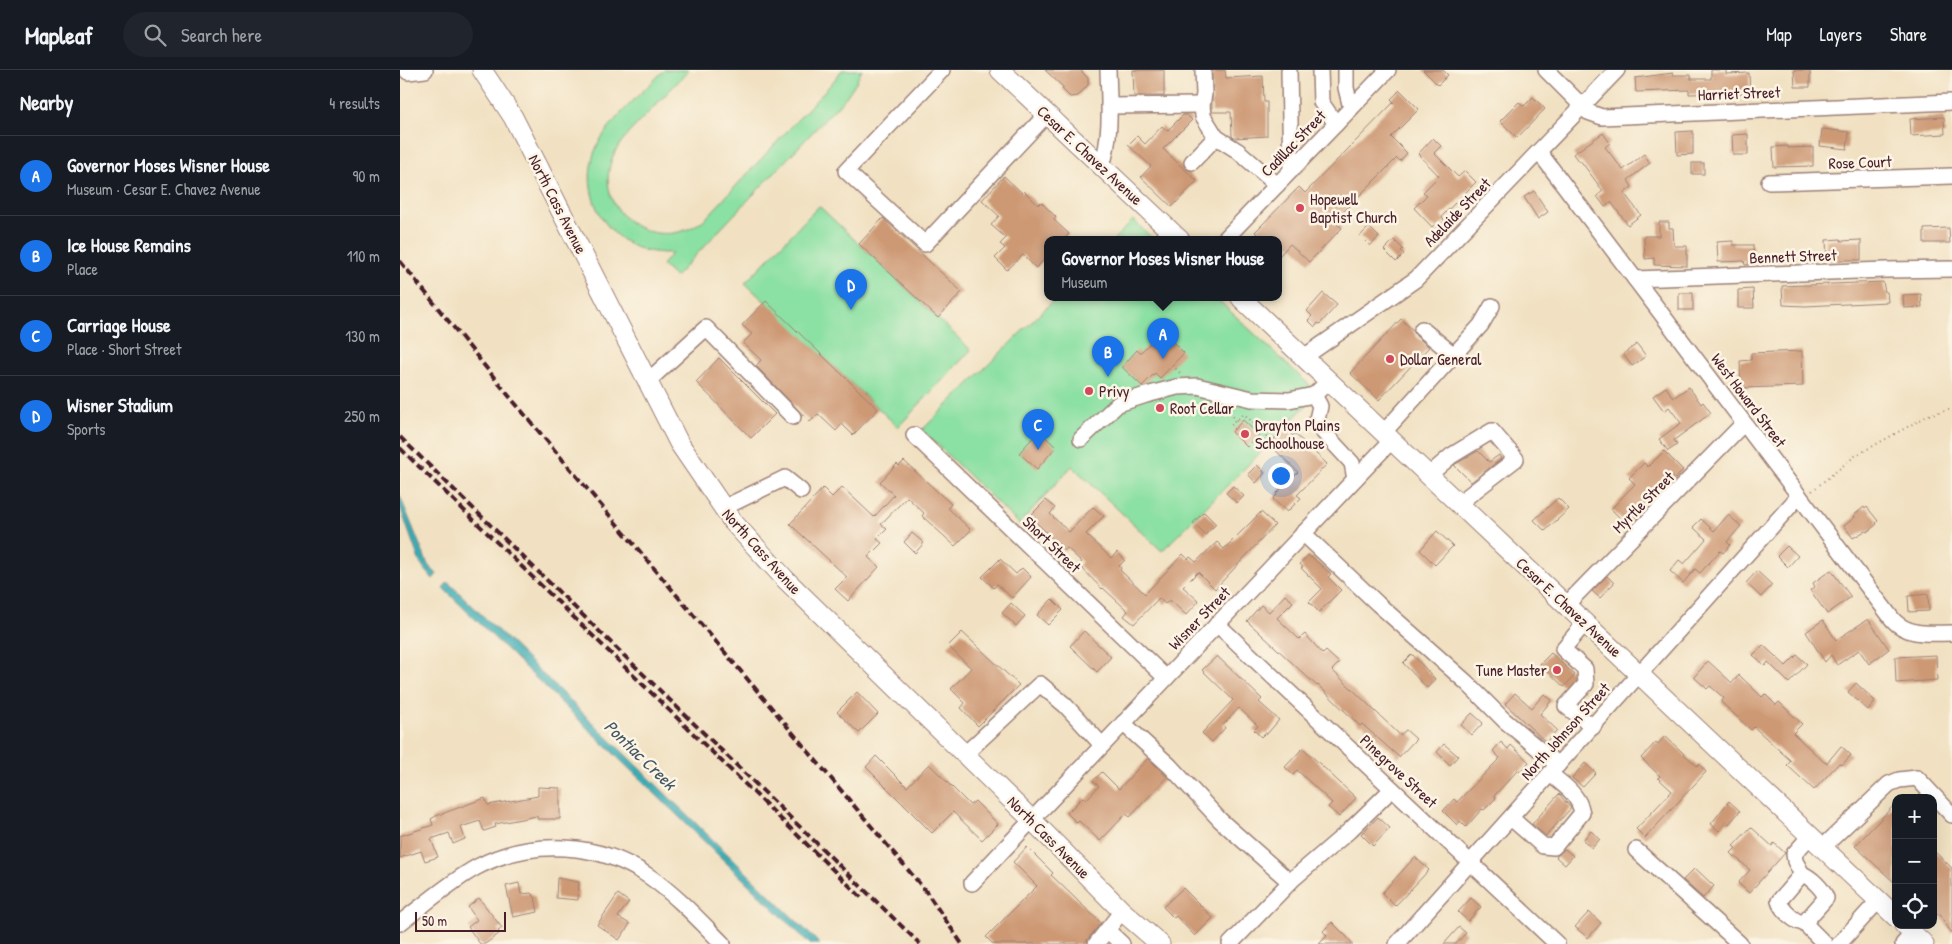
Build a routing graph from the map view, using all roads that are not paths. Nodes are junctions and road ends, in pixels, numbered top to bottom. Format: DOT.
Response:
graph roads {
  1 [pos="406,70"];
  2 [pos="426,70"];
  3 [pos="482,70"];
  4 [pos="942,70"];
  5 [pos="1000,70"];
  6 [pos="1108,70"];
  7 [pos="1203,70"];
  8 [pos="1288,70"];
  9 [pos="1346,70"];
  10 [pos="1388,70"];
  11 [pos="1546,70"];
  12 [pos="1618,70"];
  13 [pos="1320,76"];
  14 [pos="1346,90"];
  15 [pos="1952,102"];
  16 [pos="1202,105"];
  17 [pos="1109,106"];
  18 [pos="1583,106"];
  19 [pos="1351,108"];
  20 [pos="1047,114"];
  21 [pos="1336,124"];
  22 [pos="1216,137"];
  23 [pos="1539,152"];
  24 [pos="1192,162"];
  25 [pos="1102,166"];
  26 [pos="1291,170"];
  27 [pos="1952,176"];
  28 [pos="1769,182"];
  29 [pos="1277,185"];
  30 [pos="1176,236"];
  31 [pos="1228,236"];
  32 [pos="1952,269"];
  33 [pos="1636,279"];
  34 [pos="1244,301"];
  35 [pos="1492,306"];
  36 [pos="1422,329"];
  37 [pos="1455,356"];
  38 [pos="1304,357"];
  39 [pos="648,381"];
  40 [pos="1329,381"];
  41 [pos="1314,395"];
  42 [pos="793,417"];
  43 [pos="1744,423"];
  44 [pos="914,435"];
  45 [pos="1388,436"];
  46 [pos="1081,439"];
  47 [pos="1429,475"];
  48 [pos="1355,479"];
  49 [pos="801,491"];
  50 [pos="1805,494"];
  51 [pos="1459,503"];
  52 [pos="723,508"];
  53 [pos="1303,534"];
  54 [pos="1566,604"];
  55 [pos="1585,623"];
  56 [pos="1217,624"];
  57 [pos="1952,633"];
  58 [pos="1639,674"];
  59 [pos="1166,678"];
  60 [pos="1123,723"];
  61 [pos="1593,727"];
  62 [pos="1102,745"];
  63 [pos="965,754"];
  64 [pos="1554,769"];
  65 [pos="1392,789"];
  66 [pos="1952,815"];
  67 [pos="1511,818"];
  68 [pos="1031,819"];
  69 [pos="1816,842"];
  70 [pos="1636,850"];
  71 [pos="1470,862"];
  72 [pos="1802,874"];
  73 [pos="1290,882"];
  74 [pos="972,883"];
  75 [pos="1878,900"];
  76 [pos="1122,911"];
  77 [pos="1892,913"];
  78 [pos="400,923"];
  79 [pos="1804,923"];
  80 [pos="1107,930"];
  81 [pos="723,944"];
  82 [pos="1096,944"];
  83 [pos="1122,944"];
  84 [pos="1160,944"];
  85 [pos="1230,944"];
  86 [pos="1397,944"];
  87 [pos="1557,944"];
  88 [pos="1740,944"];
  89 [pos="1825,944"];
  90 [pos="1839,944"];
  1 -- 2 [label="street"];
  3 -- 39 [label="main road, North Cass Avenue"];
  4 -- 20 [label="street"];
  5 -- 20 [label="main road, Cesar E. Chavez Avenue"];
  6 -- 17 [label="street"];
  7 -- 16 [label="street"];
  8 -- 26 [label="street"];
  9 -- 14 [label="street"];
  10 -- 19 [label="street, Cadillac Street"];
  11 -- 18 [label="street, Harriet Street"];
  12 -- 18 [label="street, Adelaide Street"];
  13 -- 14 [label="street"];
  13 -- 21 [label="street"];
  14 -- 19 [label="street"];
  15 -- 18 [label="street, Harriet Street"];
  16 -- 17 [label="street"];
  16 -- 22 [label="street"];
  17 -- 25 [label="street"];
  18 -- 23 [label="street, Adelaide Street"];
  19 -- 21 [label="street, Cadillac Street"];
  20 -- 25 [label="main road, Cesar E. Chavez Avenue"];
  21 -- 26 [label="street, Cadillac Street"];
  22 -- 24 [label="street"];
  22 -- 29 [label="street"];
  23 -- 33 [label="street, West Howard Street"];
  23 -- 38 [label="street, Adelaide Street"];
  25 -- 30 [label="main road, Cesar E. Chavez Avenue"];
  26 -- 29 [label="street, Cadillac Street"];
  27 -- 28 [label="street, Rose Court"];
  29 -- 31 [label="street, Cadillac Street"];
  32 -- 33 [label="street, Bennett Street"];
  33 -- 43 [label="street, West Howard Street"];
  34 -- 38 [label="main road, Cesar E. Chavez Avenue"];
  35 -- 37 [label="street, Wisner Street"];
  36 -- 37 [label="street"];
  37 -- 45 [label="street, Wisner Street"];
  38 -- 40 [label="main road, Cesar E. Chavez Avenue"];
  39 -- 42 [label="street"];
  39 -- 52 [label="main road, North Cass Avenue"];
  40 -- 41 [label="street"];
  40 -- 45 [label="main road, Cesar E. Chavez Avenue"];
  41 -- 46 [label="street"];
  41 -- 48 [label="street"];
  43 -- 50 [label="street, West Howard Street"];
  43 -- 54 [label="street, Myrtle Street"];
  44 -- 59 [label="street, Short Street"];
  45 -- 47 [label="main road, Cesar E. Chavez Avenue"];
  45 -- 48 [label="street, Wisner Street"];
  47 -- 51 [label="main road, Cesar E. Chavez Avenue"];
  47 -- 51 [label="street"];
  48 -- 53 [label="street, Wisner Street"];
  49 -- 52 [label="street"];
  50 -- 57 [label="street, West Howard Street"];
  50 -- 58 [label="street, North Johnson Street"];
  51 -- 54 [label="main road, Cesar E. Chavez Avenue"];
  52 -- 63 [label="main road, North Cass Avenue"];
  53 -- 56 [label="street, Wisner Street"];
  53 -- 64 [label="street"];
  54 -- 55 [label="main road, Cesar E. Chavez Avenue"];
  55 -- 58 [label="main road, Cesar E. Chavez Avenue"];
  55 -- 61 [label="street"];
  56 -- 59 [label="street, Wisner Street"];
  56 -- 65 [label="street, Pinegrove Street"];
  58 -- 61 [label="street, North Johnson Street"];
  58 -- 69 [label="main road, Cesar E. Chavez Avenue"];
  59 -- 60 [label="street, Wisner Street"];
  60 -- 62 [label="street, Wisner Street"];
  60 -- 73 [label="street"];
  61 -- 64 [label="street, North Johnson Street"];
  62 -- 63 [label="street"];
  62 -- 68 [label="street, Wisner Street"];
  63 -- 68 [label="main road, North Cass Avenue"];
  64 -- 67 [label="street, North Johnson Street"];
  64 -- 67 [label="street"];
  65 -- 71 [label="street, Pinegrove Street"];
  65 -- 73 [label="street"];
  66 -- 69 [label="street"];
  67 -- 71 [label="street, North Johnson Street"];
  68 -- 74 [label="street, Wisner Street"];
  68 -- 76 [label="main road, North Cass Avenue"];
  69 -- 72 [label="street"];
  69 -- 75 [label="main road, Cesar E. Chavez Avenue"];
  70 -- 88 [label="street"];
  71 -- 86 [label="street, North Johnson Street"];
  71 -- 87 [label="street, Pinegrove Street"];
  72 -- 79 [label="street"];
  72 -- 79 [label="street"];
  73 -- 85 [label="street"];
  75 -- 77 [label="main road, Cesar E. Chavez Avenue"];
  75 -- 90 [label="street"];
  76 -- 80 [label="street"];
  76 -- 84 [label="main road, North Cass Avenue"];
  78 -- 81 [label="street"];
  79 -- 89 [label="street"];
  80 -- 82 [label="street"];
  80 -- 83 [label="street"];
}
